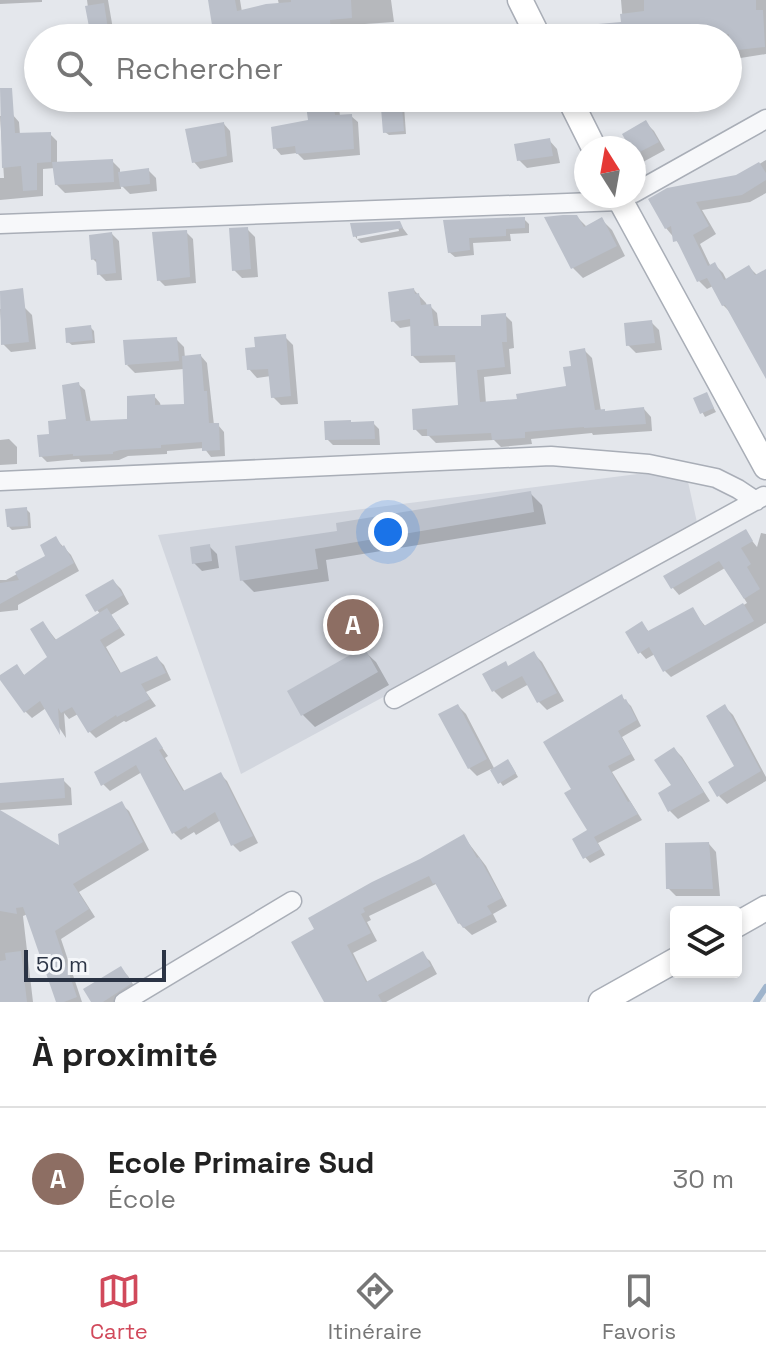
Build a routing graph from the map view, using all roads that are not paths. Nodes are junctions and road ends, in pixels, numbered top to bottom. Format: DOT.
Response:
graph roads {
  1 [pos="520,0"];
  2 [pos="532,24"];
  3 [pos="576,112"];
  4 [pos="766,119"];
  5 [pos="588,136"];
  6 [pos="646,185"];
  7 [pos="574,198"];
  8 [pos="631,208"];
  9 [pos="0,224"];
  10 [pos="766,467"];
  11 [pos="0,481"];
  12 [pos="761,498"];
  13 [pos="394,699"];
  14 [pos="292,901"];
  15 [pos="766,908"];
  16 [pos="742,922"];
  17 [pos="670,963"];
  18 [pos="124,1002"];
  19 [pos="601,1002"];
  1 -- 2 [label="main road"];
  3 -- 5 [label="main road"];
  4 -- 6 [label="street"];
  7 -- 9 [label="street"];
  8 -- 10 [label="main road"];
  11 -- 12 [label="street"];
  12 -- 13 [label="street"];
  14 -- 18 [label="street"];
  15 -- 16 [label="main road"];
  17 -- 19 [label="main road"];
}
